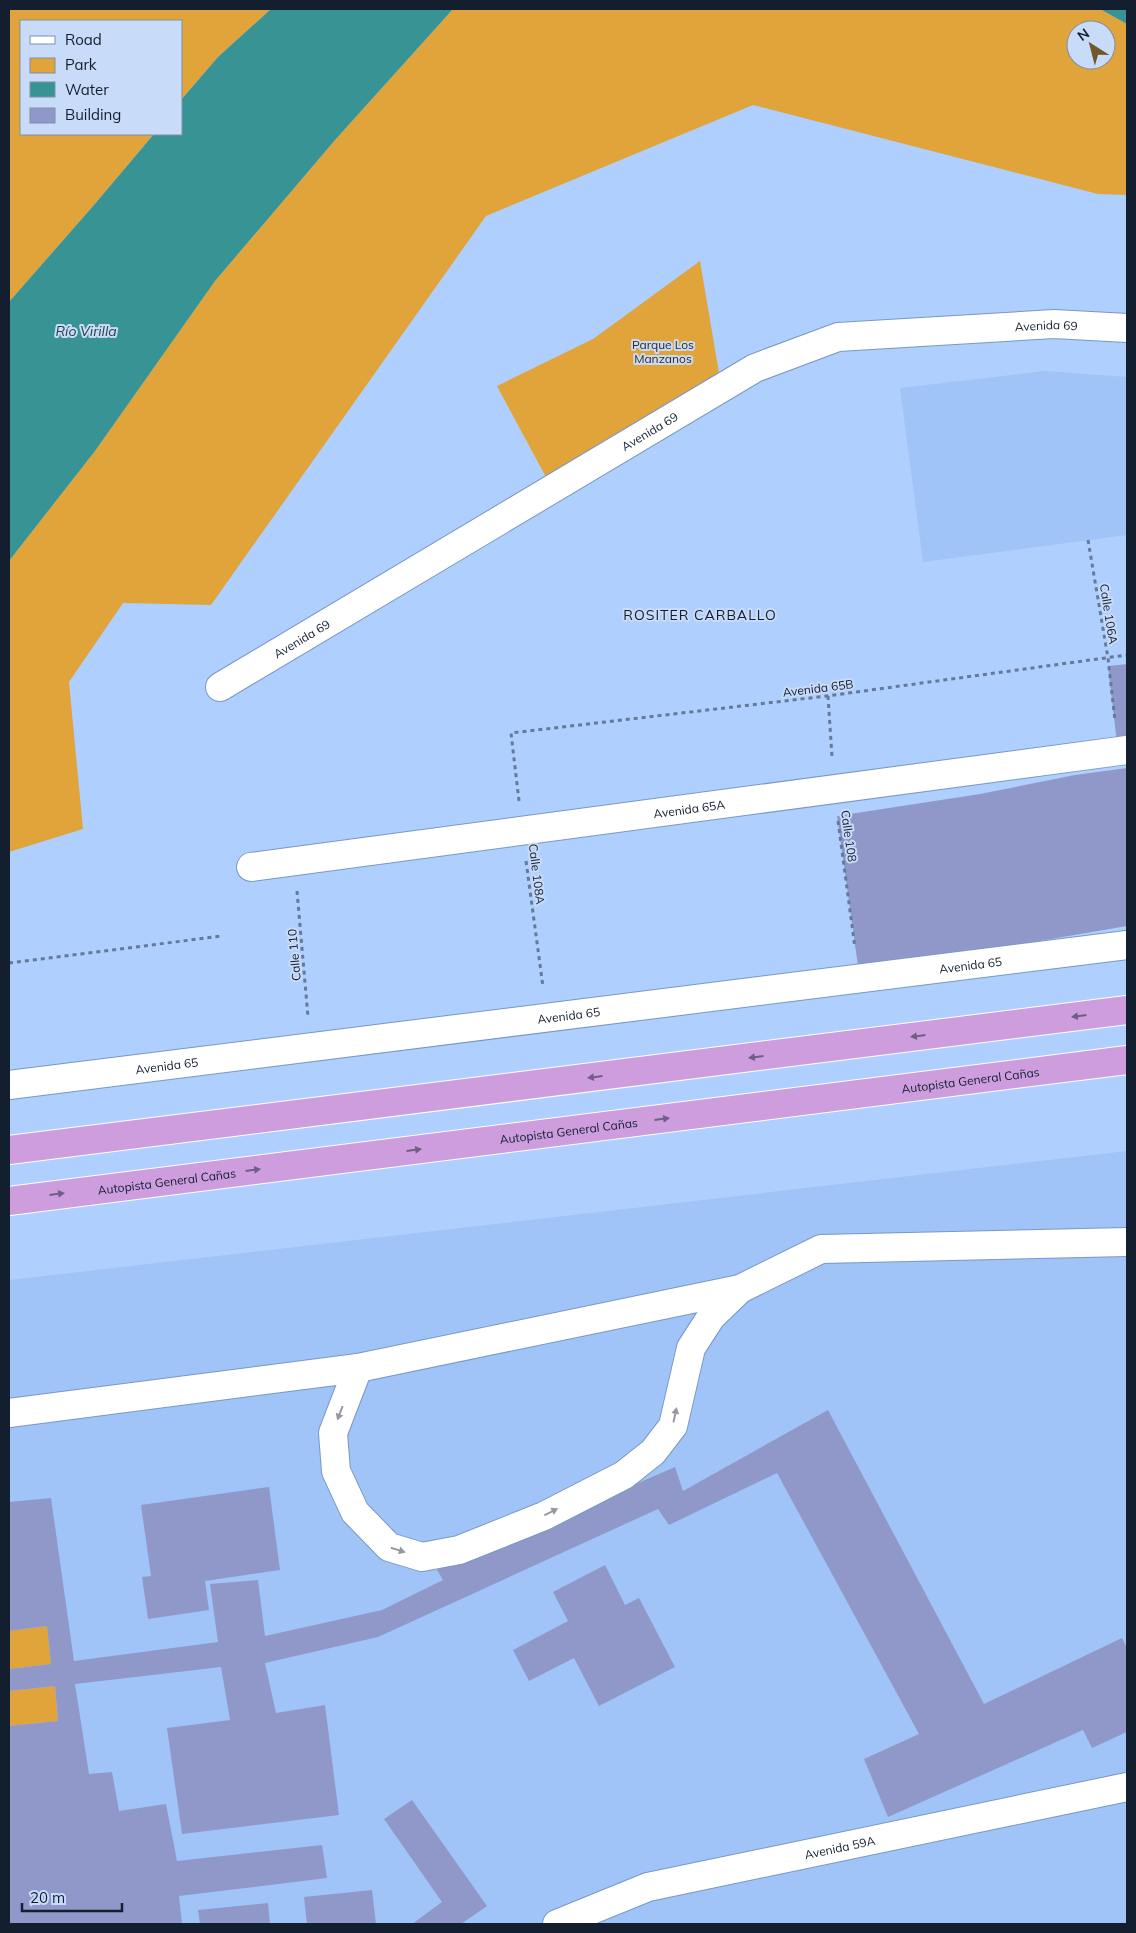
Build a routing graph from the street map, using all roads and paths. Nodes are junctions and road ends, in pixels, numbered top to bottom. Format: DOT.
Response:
graph roads {
  1 [pos="1127,328"];
  2 [pos="1088,540"];
  3 [pos="1127,655"];
  4 [pos="1108,658"];
  5 [pos="220,687"];
  6 [pos="828,696"];
  7 [pos="511,733"];
  8 [pos="1124,751"];
  9 [pos="835,789"];
  10 [pos="522,831"];
  11 [pos="294,861"];
  12 [pos="251,867"];
  13 [pos="222,936"];
  14 [pos="1127,945"];
  15 [pos="9,963"];
  16 [pos="860,979"];
  17 [pos="1127,1010"];
  18 [pos="547,1018"];
  19 [pos="311,1048"];
  20 [pos="1127,1060"];
  21 [pos="9,1086"];
  22 [pos="9,1150"];
  23 [pos="9,1201"];
  24 [pos="1127,1242"];
  25 [pos="740,1288"];
  26 [pos="358,1368"];
  27 [pos="9,1412"];
  28 [pos="1127,1787"];
  29 [pos="557,1924"];
  1 -- 5 [label="street, Avenida 69"];
  2 -- 4 [label="path, Calle 106A"];
  3 -- 4 [label="path, Avenida 65B"];
  4 -- 6 [label="path, Avenida 65B"];
  4 -- 8 [label="path, Calle 106A"];
  6 -- 7 [label="path, Avenida 65B"];
  6 -- 9 [label="path, Calle 108"];
  7 -- 10 [label="path, Calle 108A"];
  8 -- 9 [label="street, Avenida 65A"];
  9 -- 10 [label="street, Avenida 65A"];
  9 -- 16 [label="path, Calle 108"];
  10 -- 11 [label="street, Avenida 65A"];
  10 -- 18 [label="path, Calle 108A"];
  11 -- 12 [label="street, Avenida 65A"];
  11 -- 19 [label="path, Calle 110"];
  13 -- 15 [label="path"];
  14 -- 16 [label="street, Avenida 65"];
  16 -- 18 [label="street, Avenida 65"];
  17 -- 22 [label="highway, one-way"];
  18 -- 19 [label="street, Avenida 65"];
  19 -- 21 [label="street, Avenida 65"];
  23 -- 20 [label="highway, Autopista General Cañas, one-way"];
  24 -- 25 [label="street"];
  25 -- 26 [label="street"];
  26 -- 25 [label="street, one-way"];
  26 -- 27 [label="street"];
  28 -- 29 [label="street, Avenida 59A"];
}
